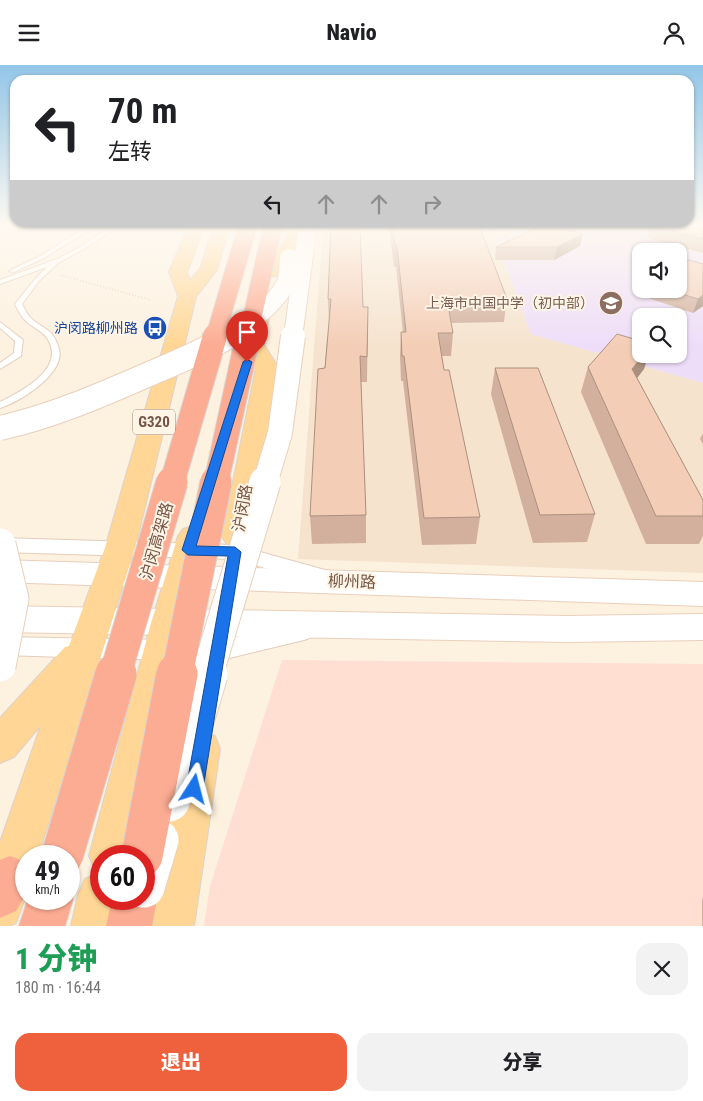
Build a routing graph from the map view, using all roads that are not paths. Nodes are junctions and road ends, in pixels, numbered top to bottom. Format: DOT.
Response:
graph roads {
  1 [pos="24,265"];
  2 [pos="45,265"];
  3 [pos="52,265"];
  4 [pos="181,265"];
  5 [pos="209,265"];
  6 [pos="236,265"];
  7 [pos="264,265"];
  8 [pos="272,265"];
  9 [pos="276,265"];
  10 [pos="289,265"];
  11 [pos="303,265"];
  12 [pos="271,272"];
  13 [pos="0,276"];
  14 [pos="0,282"];
  15 [pos="188,296"];
  16 [pos="0,324"];
  17 [pos="253,343"];
  18 [pos="0,367"];
  19 [pos="0,405"];
  20 [pos="44,415"];
  21 [pos="0,422"];
  22 [pos="0,428"];
  23 [pos="1,553"];
  24 [pos="115,561"];
  25 [pos="185,563"];
  26 [pos="232,565"];
  27 [pos="703,594"];
  28 [pos="0,619"];
  29 [pos="703,627"];
  30 [pos="89,635"];
  31 [pos="165,637"];
  32 [pos="220,638"];
  33 [pos="0,646"];
  34 [pos="0,665"];
  35 [pos="0,745"];
  36 [pos="65,845"];
  37 [pos="114,845"];
  38 [pos="144,845"];
  39 [pos="155,850"];
  40 [pos="3,893"];
  41 [pos="47,910"];
  42 [pos="98,910"];
  43 [pos="132,910"];
  44 [pos="136,910"];
  45 [pos="42,926"];
  46 [pos="94,926"];
  47 [pos="130,926"];
  48 [pos="171,926"];
  1 -- 13 [label="lane"];
  2 -- 14 [label="lane"];
  3 -- 19 [label="lane"];
  4 -- 15 [label="main road"];
  5 -- 15 [label="main road, G320"];
  6 -- 36 [label="highway, 沪闵高架路, bridge"];
  7 -- 38 [label="highway, bridge"];
  8 -- 12 [label="main road"];
  9 -- 12 [label="main road"];
  10 -- 20 [label="main road, bridge"];
  11 -- 39 [label="main road, bridge"];
  12 -- 17 [label="main road"];
  15 -- 24 [label="main road, G320"];
  16 -- 18 [label="lane"];
  17 -- 25 [label="main road"];
  17 -- 26 [label="main road, 沪闵路"];
  20 -- 21 [label="main road, bridge"];
  20 -- 22 [label="main road, bridge"];
  23 -- 24 [label="main road, 柳州路"];
  23 -- 34 [label="main road, bridge"];
  24 -- 25 [label="main road, 柳州路"];
  24 -- 30 [label="main road, G320"];
  25 -- 26 [label="main road, 柳州路"];
  25 -- 31 [label="main road"];
  26 -- 27 [label="main road, 柳州路"];
  26 -- 32 [label="main road, 沪闵路"];
  28 -- 30 [label="main road"];
  29 -- 32 [label="main road"];
  30 -- 31 [label="main road"];
  30 -- 33 [label="street"];
  30 -- 35 [label="main road, G320"];
  30 -- 40 [label="main road"];
  31 -- 32 [label="main road"];
  31 -- 37 [label="main road"];
  32 -- 48 [label="main road, 沪闵路"];
  41 -- 45 [label="highway"];
  42 -- 46 [label="main road"];
  43 -- 47 [label="highway"];
  44 -- 47 [label="main road"];
}
